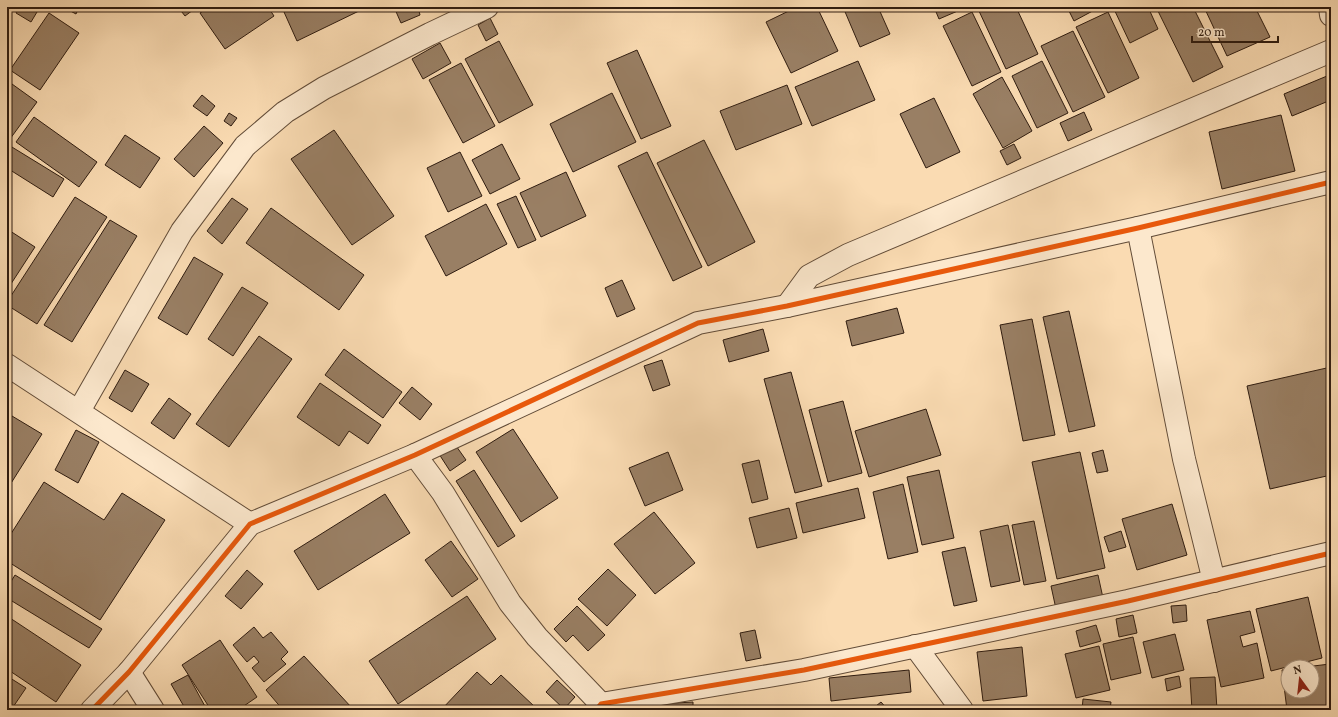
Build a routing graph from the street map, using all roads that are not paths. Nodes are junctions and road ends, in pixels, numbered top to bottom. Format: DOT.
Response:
graph roads {
  1 [pos="487,7"];
  2 [pos="1330,7"];
  3 [pos="1331,15"];
  4 [pos="1331,51"];
  5 [pos="1331,182"];
  6 [pos="1138,228"];
  7 [pos="787,306"];
  8 [pos="7,365"];
  9 [pos="79,411"];
  10 [pos="415,455"];
  11 [pos="250,524"];
  12 [pos="1331,554"];
  13 [pos="1214,581"];
  14 [pos="915,646"];
  15 [pos="129,672"];
  16 [pos="599,707"];
  17 [pos="92,710"];
  18 [pos="153,710"];
  19 [pos="962,710"];
  1 -- 9 [label="street"];
  2 -- 3 [label="street"];
  4 -- 7 [label="street"];
  5 -- 6 [label="street"];
  6 -- 7 [label="street"];
  6 -- 13 [label="street"];
  7 -- 10 [label="street"];
  8 -- 9 [label="street"];
  9 -- 11 [label="street"];
  10 -- 11 [label="street"];
  10 -- 16 [label="street"];
  11 -- 15 [label="street"];
  12 -- 13 [label="street"];
  13 -- 14 [label="street"];
  14 -- 16 [label="street"];
  14 -- 19 [label="street"];
  15 -- 17 [label="street"];
  15 -- 18 [label="street"];
}
